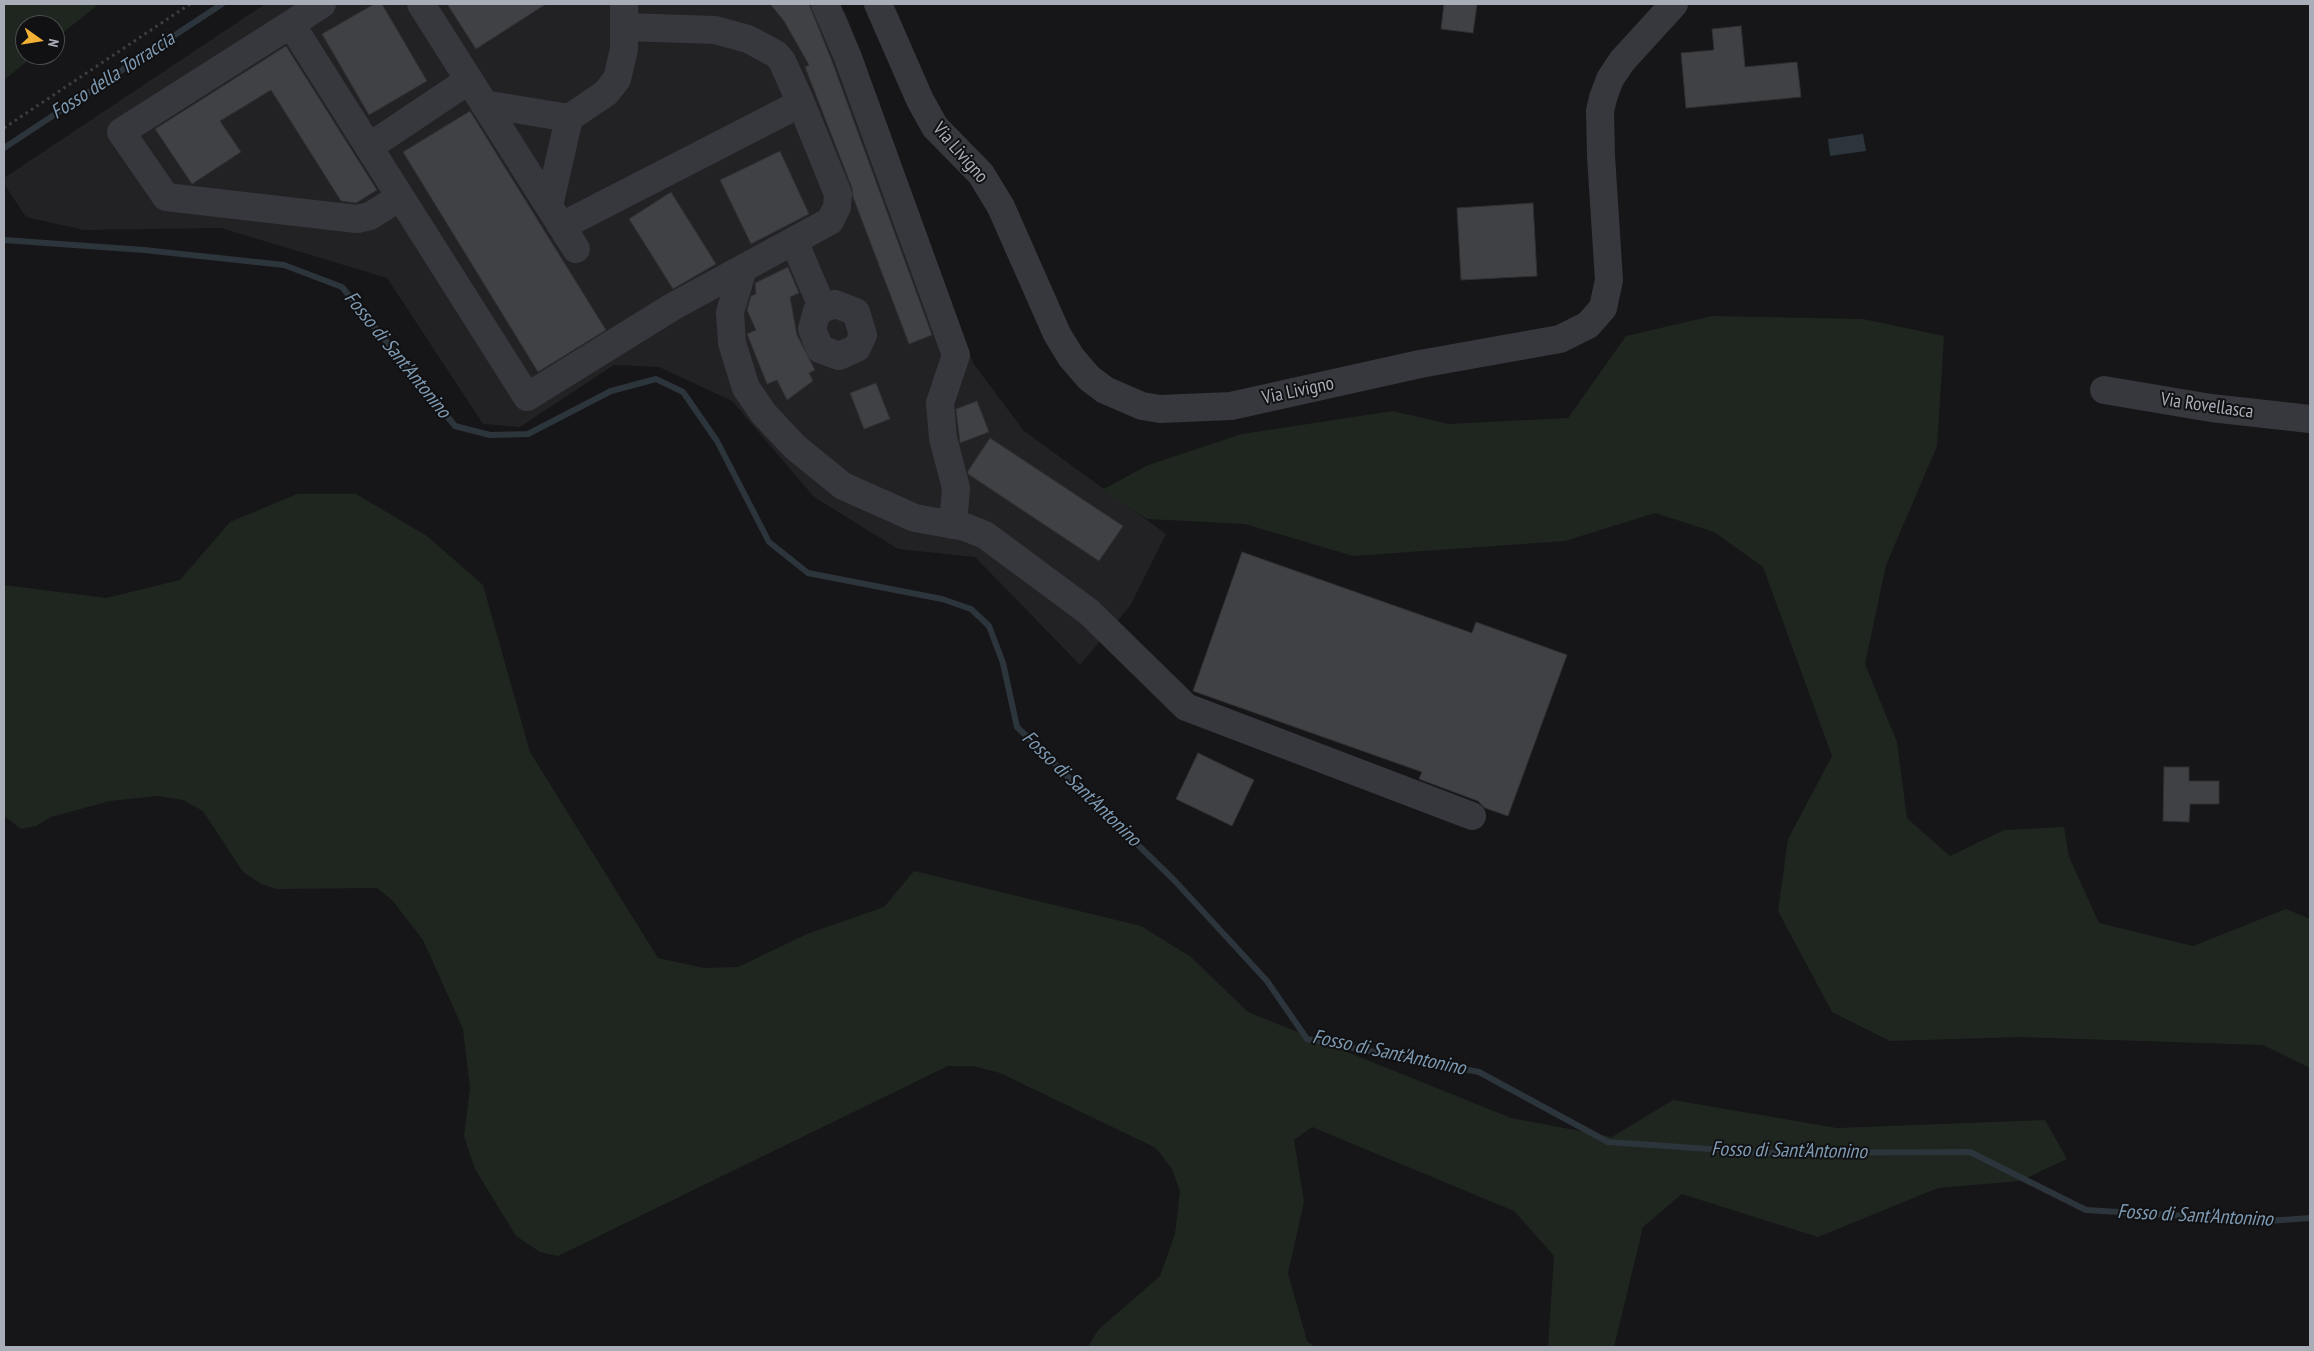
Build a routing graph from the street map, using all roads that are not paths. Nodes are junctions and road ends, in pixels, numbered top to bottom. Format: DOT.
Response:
graph roads {
  1 [pos="322,4"];
  2 [pos="421,4"];
  3 [pos="825,4"];
  4 [pos="878,4"];
  5 [pos="1674,4"];
  6 [pos="624,15"];
  7 [pos="291,24"];
  8 [pos="469,80"];
  9 [pos="801,103"];
  10 [pos="484,104"];
  11 [pos="569,118"];
  12 [pos="369,147"];
  13 [pos="400,197"];
  14 [pos="555,216"];
  15 [pos="794,241"];
  16 [pos="576,249"];
  17 [pos="743,269"];
  18 [pos="823,309"];
  19 [pos="2104,390"];
  20 [pos="2310,420"];
  21 [pos="953,525"];
  22 [pos="1472,816"];
  1 -- 7 [label="street"];
  2 -- 8 [label="street"];
  3 -- 21 [label="street"];
  4 -- 5 [label="street, Via Livigno"];
  6 -- 9 [label="street"];
  6 -- 11 [label="street"];
  7 -- 12 [label="street"];
  7 -- 13 [label="street"];
  8 -- 10 [label="street"];
  8 -- 12 [label="street"];
  9 -- 14 [label="street"];
  9 -- 15 [label="street"];
  10 -- 11 [label="street"];
  10 -- 14 [label="street"];
  11 -- 14 [label="street"];
  12 -- 13 [label="street"];
  13 -- 17 [label="street"];
  14 -- 16 [label="street"];
  15 -- 17 [label="street"];
  15 -- 18 [label="street"];
  17 -- 21 [label="street"];
  19 -- 20 [label="street, Via Rovellasca"];
  21 -- 22 [label="street"];
}
